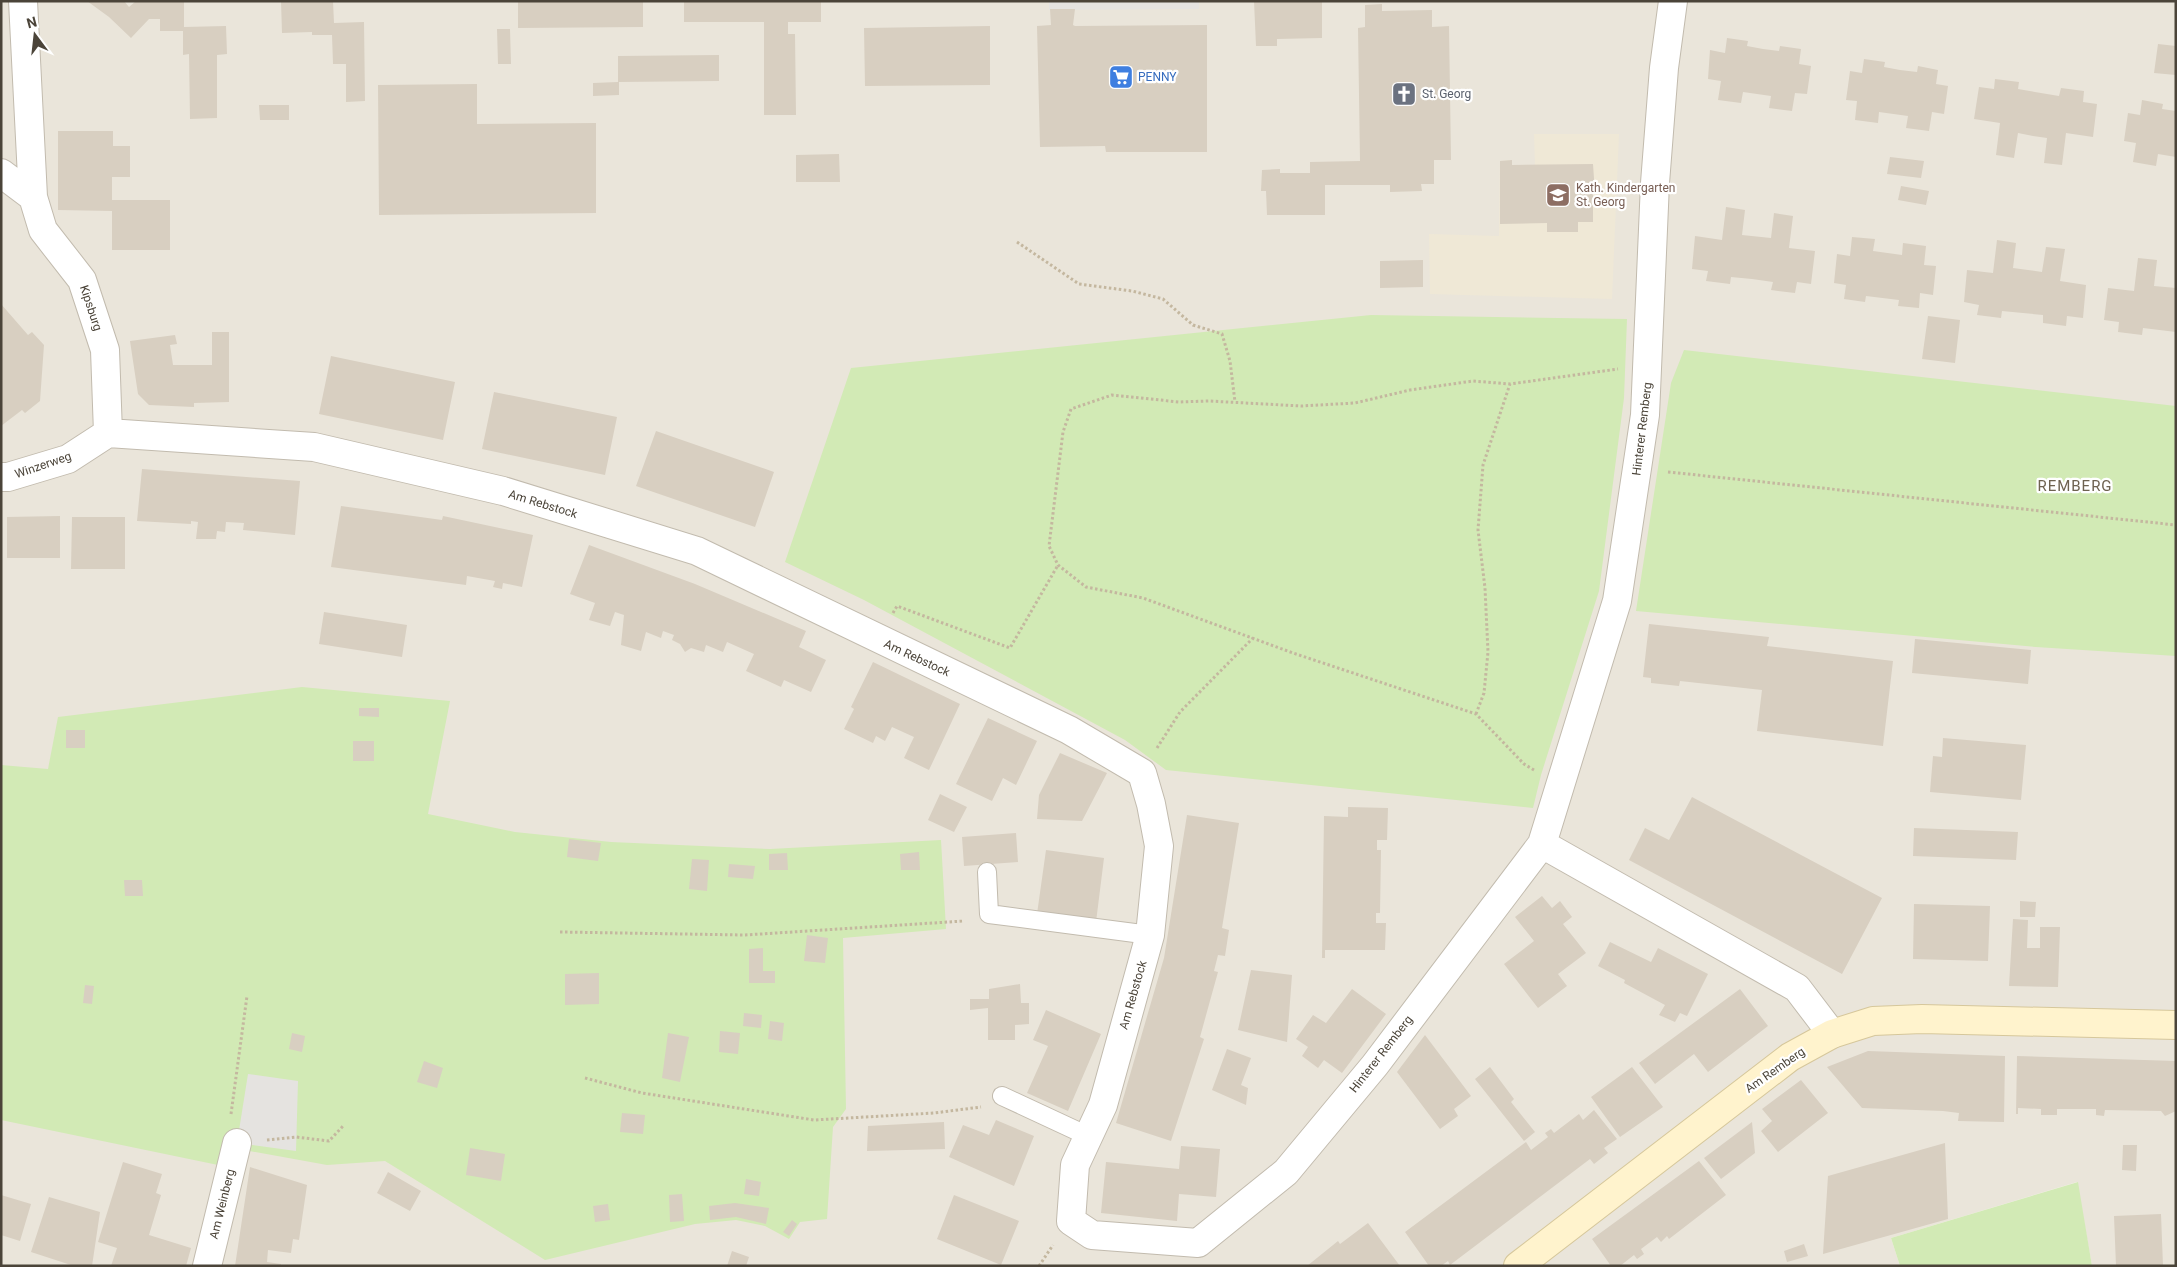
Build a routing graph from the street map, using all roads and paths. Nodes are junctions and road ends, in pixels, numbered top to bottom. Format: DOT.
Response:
graph roads {
  1 [pos="23,1"];
  2 [pos="1673,1"];
  3 [pos="1,173"];
  4 [pos="33,197"];
  5 [pos="1017,242"];
  6 [pos="1648,365"];
  7 [pos="1510,384"];
  8 [pos="1235,402"];
  9 [pos="108,433"];
  10 [pos="1637,469"];
  11 [pos="1,477"];
  12 [pos="2176,525"];
  13 [pos="1058,565"];
  14 [pos="926,616"];
  15 [pos="1253,638"];
  16 [pos="1476,714"];
  17 [pos="1524,764"];
  18 [pos="1142,773"];
  19 [pos="1542,844"];
  20 [pos="987,872"];
  21 [pos="989,914"];
  22 [pos="560,932"];
  23 [pos="1150,935"];
  24 [pos="247,996"];
  25 [pos="2176,1025"];
  26 [pos="1832,1034"];
  27 [pos="586,1078"];
  28 [pos="1009,1100"];
  29 [pos="344,1125"];
  30 [pos="1088,1136"];
  31 [pos="237,1143"];
  32 [pos="1198,1243"];
  33 [pos="207,1266"];
  34 [pos="1518,1266"];
  1 -- 4 [label="street, Kipsburg"];
  2 -- 6 [label="street, Hinterer Remberg"];
  3 -- 4 [label="street"];
  4 -- 9 [label="street, Kipsburg"];
  5 -- 8 [label="path"];
  6 -- 7 [label="path"];
  6 -- 10 [label="street, Hinterer Remberg"];
  7 -- 8 [label="path"];
  7 -- 16 [label="path"];
  8 -- 13 [label="path"];
  9 -- 11 [label="street, Winzerweg"];
  9 -- 18 [label="street, Am Rebstock"];
  10 -- 12 [label="path"];
  10 -- 19 [label="street, Hinterer Remberg"];
  13 -- 14 [label="path"];
  13 -- 15 [label="path"];
  15 -- 16 [label="path"];
  15 -- 18 [label="path"];
  16 -- 17 [label="path"];
  18 -- 23 [label="street, Am Rebstock"];
  19 -- 26 [label="street"];
  19 -- 32 [label="street, Hinterer Remberg"];
  20 -- 21 [label="lane"];
  21 -- 22 [label="path"];
  21 -- 23 [label="lane"];
  23 -- 30 [label="street, Am Rebstock"];
  24 -- 31 [label="path"];
  25 -- 26 [label="street, Am Remberg"];
  26 -- 34 [label="street, Am Remberg"];
  27 -- 28 [label="path"];
  28 -- 30 [label="lane"];
  29 -- 31 [label="path"];
  30 -- 32 [label="street, Am Rebstock"];
  31 -- 33 [label="street, Am Weinberg"];
}
